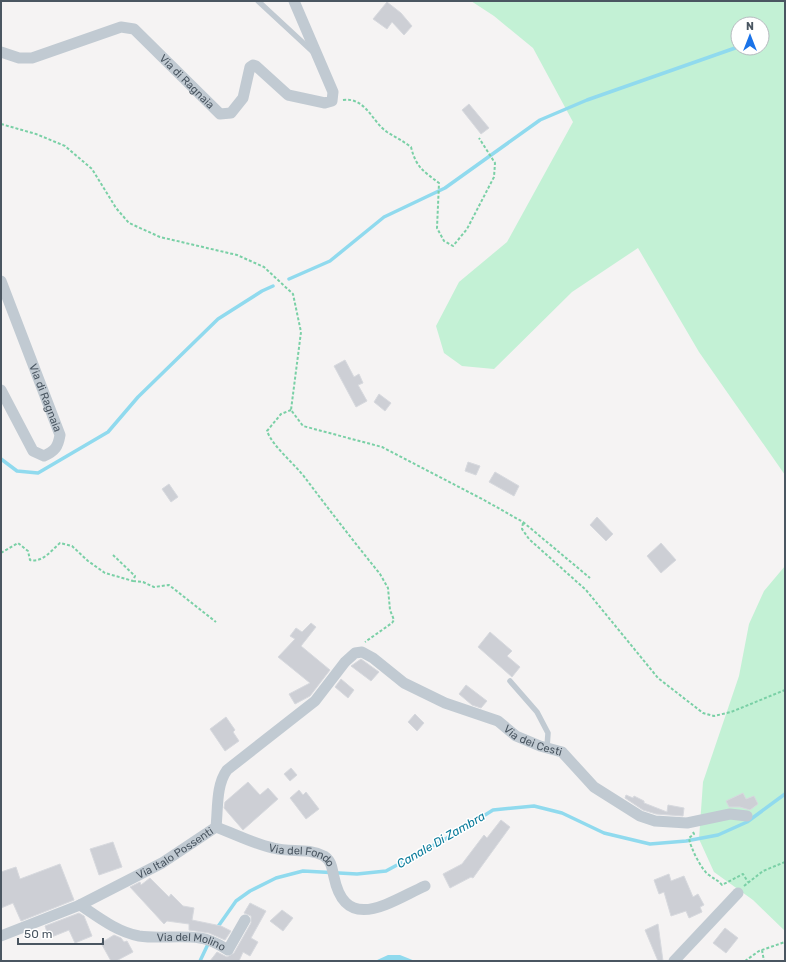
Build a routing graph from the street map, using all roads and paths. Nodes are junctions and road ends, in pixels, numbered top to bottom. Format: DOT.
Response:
graph roads {
  1 [pos="258,1"];
  2 [pos="294,1"];
  3 [pos="1,52"];
  4 [pos="319,58"];
  5 [pos="332,101"];
  6 [pos="1,124"];
  7 [pos="479,138"];
  8 [pos="1,281"];
  9 [pos="1,390"];
  10 [pos="291,410"];
  11 [pos="523,522"];
  12 [pos="1,553"];
  13 [pos="113,555"];
  14 [pos="590,578"];
  15 [pos="133,581"];
  16 [pos="216,622"];
  17 [pos="359,653"];
  18 [pos="510,681"];
  19 [pos="785,690"];
  20 [pos="548,748"];
  21 [pos="747,816"];
  22 [pos="216,827"];
  23 [pos="689,838"];
  24 [pos="785,862"];
  25 [pos="748,882"];
  26 [pos="425,886"];
  27 [pos="738,892"];
  28 [pos="80,905"];
  29 [pos="245,920"];
  30 [pos="1,936"];
  31 [pos="785,942"];
  32 [pos="762,950"];
  33 [pos="674,961"];
  34 [pos="745,961"];
  35 [pos="764,961"];
  1 -- 4 [label="lane"];
  2 -- 4 [label="street"];
  3 -- 5 [label="street, Via di Ragnaia"];
  4 -- 5 [label="street"];
  5 -- 7 [label="path"];
  6 -- 10 [label="path"];
  8 -- 9 [label="street, Via di Ragnaia"];
  10 -- 11 [label="path"];
  10 -- 17 [label="path"];
  11 -- 14 [label="path"];
  11 -- 19 [label="path"];
  12 -- 15 [label="path"];
  13 -- 15 [label="path"];
  15 -- 16 [label="path"];
  17 -- 20 [label="street, Via dei Cesti"];
  17 -- 22 [label="street, Via Italo Possenti"];
  18 -- 20 [label="lane"];
  20 -- 21 [label="street, Via dei Cesti"];
  22 -- 26 [label="street, Via del Fondo"];
  22 -- 28 [label="street, Via Italo Possenti"];
  23 -- 25 [label="path"];
  24 -- 25 [label="path"];
  25 -- 27 [label="path"];
  27 -- 33 [label="street"];
  28 -- 29 [label="street, Via del Molino"];
  28 -- 30 [label="street, Via Italo Possenti"];
  31 -- 32 [label="path"];
  32 -- 34 [label="path"];
  32 -- 35 [label="path"];
}
